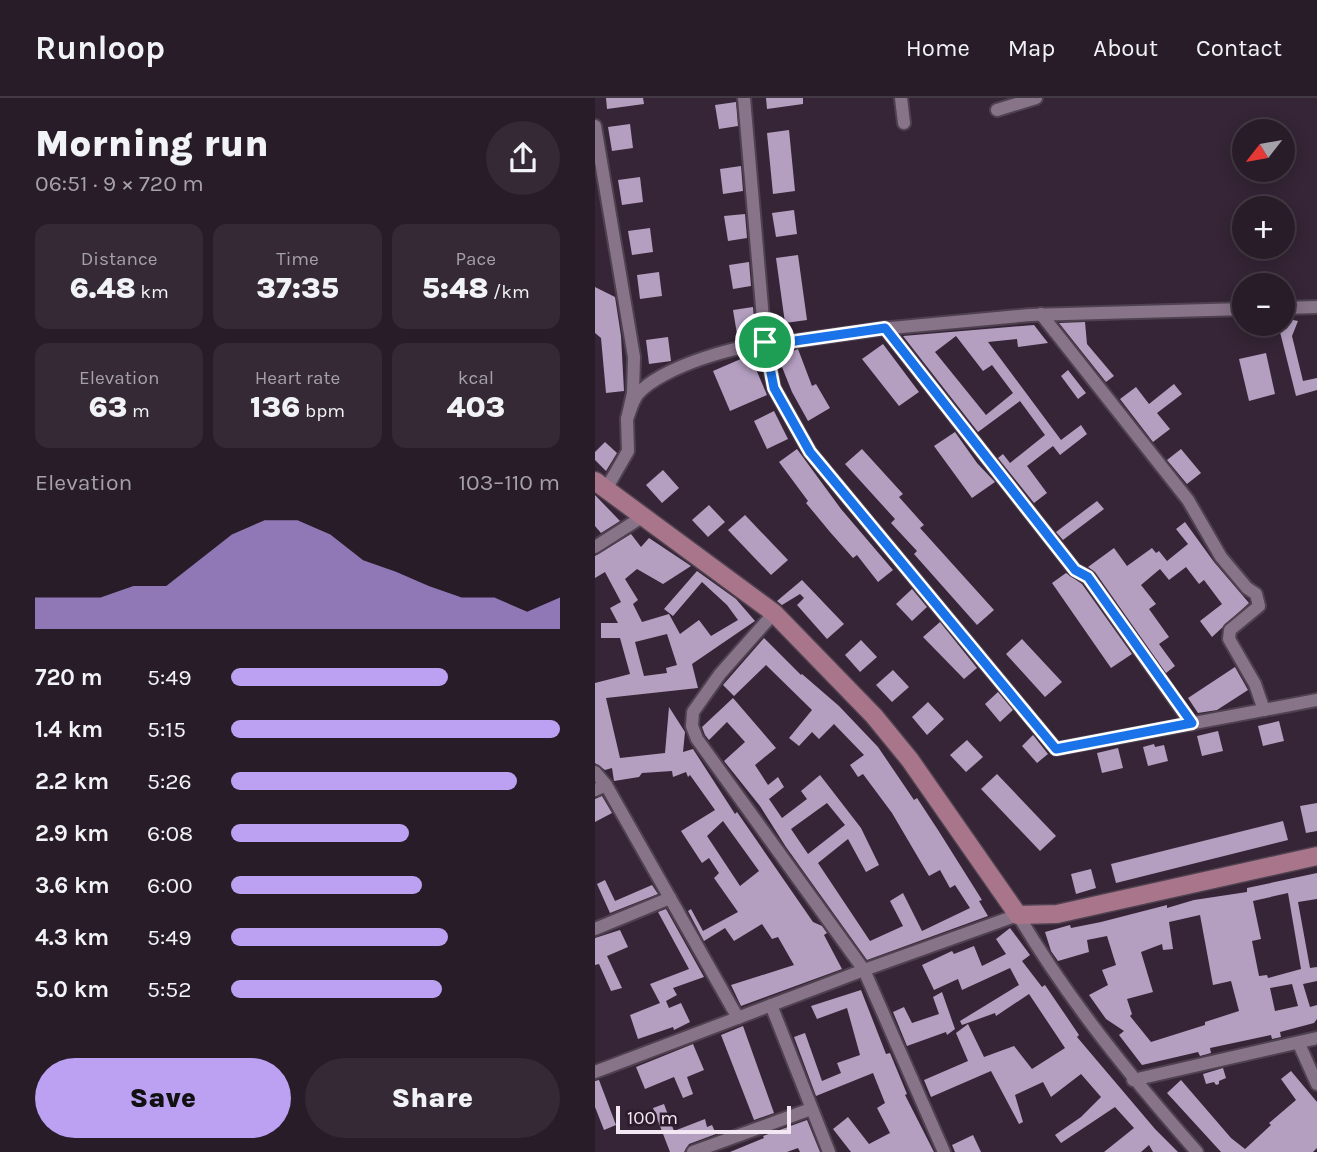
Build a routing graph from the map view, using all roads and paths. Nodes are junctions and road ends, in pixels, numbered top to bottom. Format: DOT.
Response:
graph roads {
  1 [pos="744,98"];
  2 [pos="901,98"];
  3 [pos="1036,98"];
  4 [pos="997,110"];
  5 [pos="904,123"];
  6 [pos="595,126"];
  7 [pos="1317,307"];
  8 [pos="1295,308"];
  9 [pos="1232,309"];
  10 [pos="1041,314"];
  11 [pos="885,328"];
  12 [pos="765,342"];
  13 [pos="627,419"];
  14 [pos="600,486"];
  15 [pos="642,517"];
  16 [pos="595,547"];
  17 [pos="774,613"];
  18 [pos="1317,700"];
  19 [pos="1264,710"];
  20 [pos="1192,723"];
  21 [pos="595,772"];
  22 [pos="600,788"];
  23 [pos="1317,856"];
  24 [pos="670,898"];
  25 [pos="1019,915"];
  26 [pos="595,929"];
  27 [pos="864,970"];
  28 [pos="771,1005"];
  29 [pos="738,1018"];
  30 [pos="1317,1038"];
  31 [pos="1299,1044"];
  32 [pos="595,1072"];
  33 [pos="1133,1080"];
  34 [pos="1317,1084"];
  35 [pos="811,1109"];
  36 [pos="693,1152"];
  37 [pos="829,1152"];
  38 [pos="944,1152"];
  39 [pos="1197,1152"];
  1 -- 12 [label="street"];
  2 -- 5 [label="street"];
  3 -- 4 [label="street"];
  6 -- 13 [label="street"];
  7 -- 8 [label="street"];
  9 -- 10 [label="street"];
  10 -- 11 [label="street"];
  10 -- 19 [label="street"];
  11 -- 12 [label="street"];
  11 -- 20 [label="street"];
  12 -- 13 [label="street"];
  12 -- 20 [label="street"];
  13 -- 14 [label="street"];
  14 -- 15 [label="main road"];
  15 -- 16 [label="street"];
  15 -- 17 [label="main road"];
  17 -- 25 [label="main road"];
  17 -- 27 [label="street"];
  18 -- 19 [label="street"];
  19 -- 20 [label="street"];
  21 -- 22 [label="street"];
  22 -- 24 [label="street"];
  23 -- 25 [label="main road"];
  24 -- 26 [label="street"];
  24 -- 29 [label="street"];
  25 -- 27 [label="street"];
  25 -- 33 [label="street"];
  27 -- 28 [label="street"];
  27 -- 38 [label="street"];
  28 -- 29 [label="street"];
  28 -- 35 [label="street"];
  29 -- 32 [label="street"];
  30 -- 31 [label="street"];
  31 -- 33 [label="street"];
  31 -- 34 [label="street"];
  33 -- 39 [label="street"];
  35 -- 36 [label="street"];
  35 -- 37 [label="street"];
}
